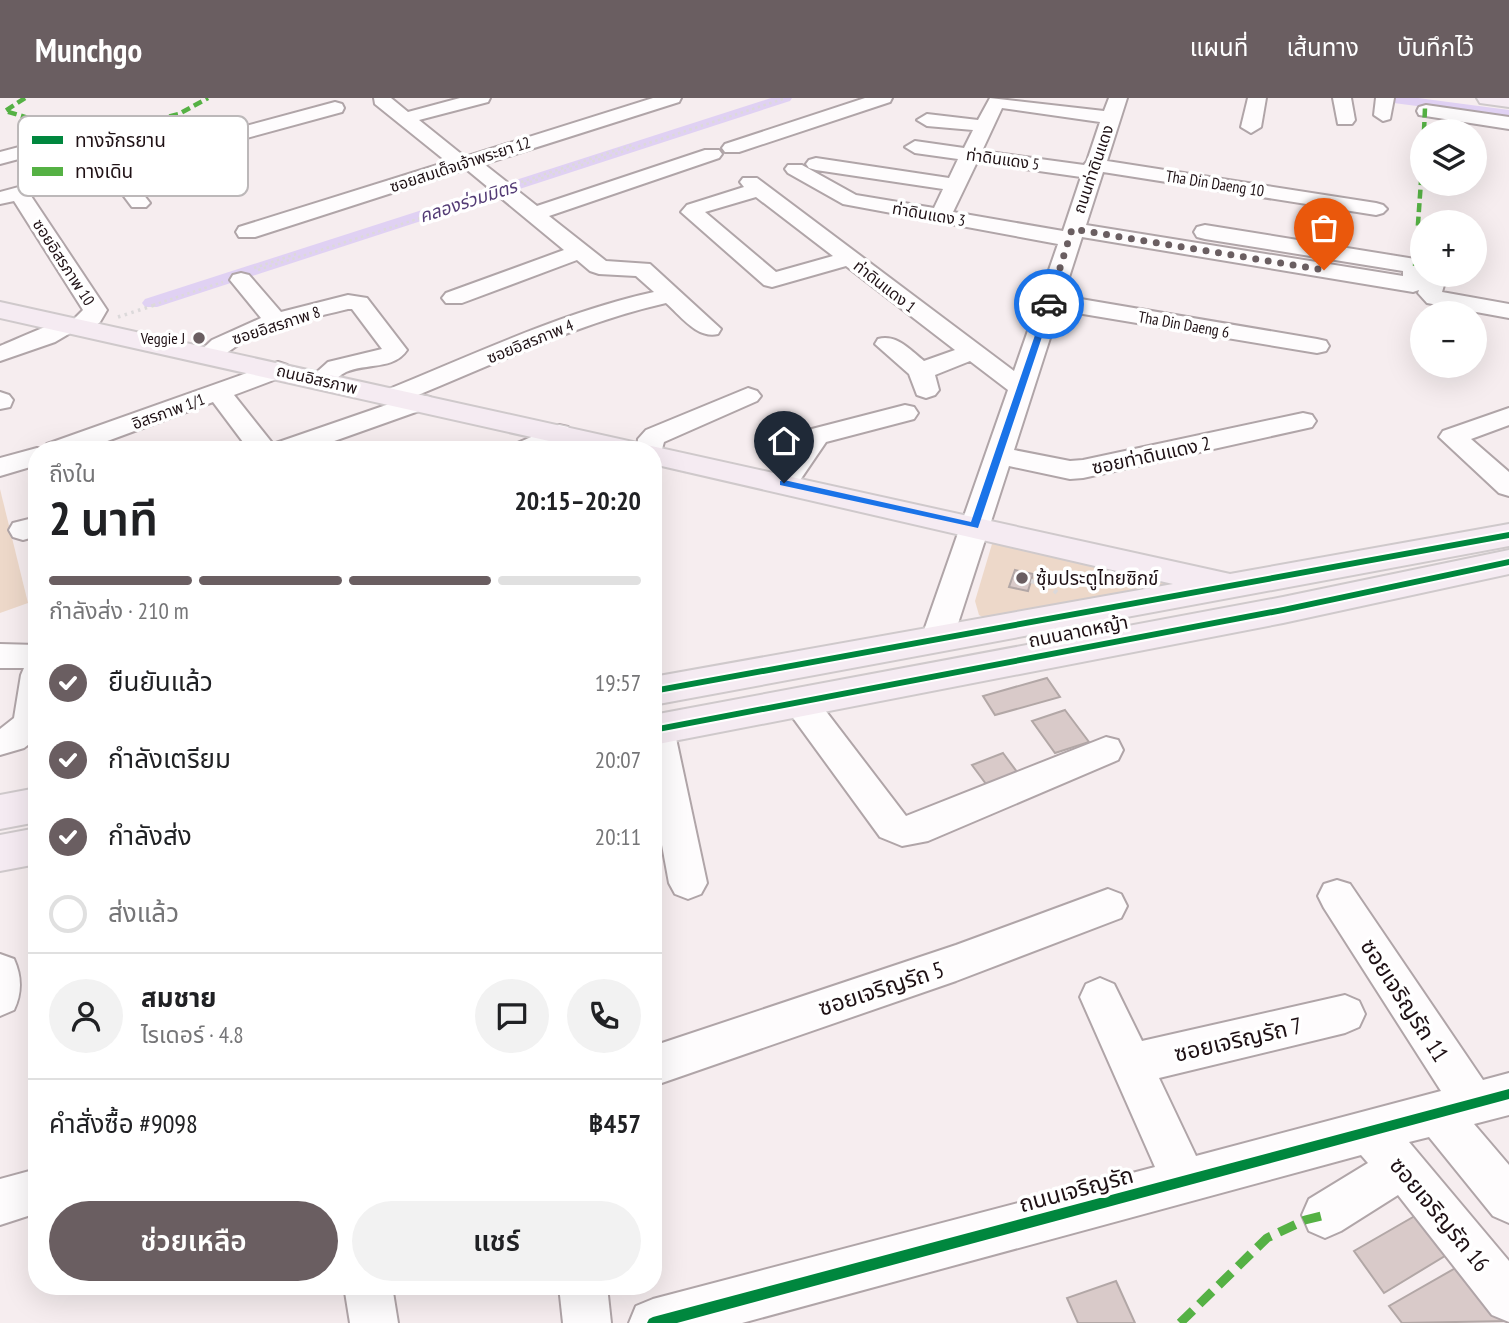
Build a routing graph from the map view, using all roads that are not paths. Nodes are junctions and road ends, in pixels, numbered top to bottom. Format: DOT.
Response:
graph roads {
  1 [pos="481,98"];
  2 [pos="883,98"];
  3 [pos="1257,98"];
  4 [pos="1342,98"];
  5 [pos="1488,98"];
  6 [pos="668,99"];
  7 [pos="382,100"];
  8 [pos="1509,101"];
  9 [pos="335,108"];
  10 [pos="1114,108"];
  11 [pos="1426,111"];
  12 [pos="406,118"];
  13 [pos="927,120"];
  14 [pos="1345,120"];
  15 [pos="1509,123"];
  16 [pos="985,127"];
  17 [pos="1251,127"];
  18 [pos="248,132"];
  19 [pos="878,147"];
  20 [pos="915,147"];
  21 [pos="18,153"];
  22 [pos="971,155"];
  23 [pos="0,158"];
  24 [pos="1099,162"];
  25 [pos="465,163"];
  26 [pos="866,171"];
  27 [pos="955,185"];
  28 [pos="9,195"];
  29 [pos="134,196"];
  30 [pos="850,200"];
  31 [pos="139,203"];
  32 [pos="1376,209"];
  33 [pos="537,214"];
  34 [pos="941,215"];
  35 [pos="1352,222"];
  36 [pos="247,232"];
  37 [pos="1205,232"];
  38 [pos="1070,234"];
  39 [pos="1235,246"];
  40 [pos="579,252"];
  41 [pos="849,258"];
  42 [pos="1410,266"];
  43 [pos="241,276"];
  44 [pos="1432,287"];
  45 [pos="670,295"];
  46 [pos="454,298"];
  47 [pos="1050,301"];
  48 [pos="0,310"];
  49 [pos="1509,311"];
  50 [pos="276,321"];
  51 [pos="81,328"];
  52 [pos="709,329"];
  53 [pos="887,344"];
  54 [pos="1317,346"];
  55 [pos="971,352"];
  56 [pos="0,354"];
  57 [pos="208,355"];
  58 [pos="278,370"];
  59 [pos="321,380"];
  60 [pos="1021,388"];
  61 [pos="219,393"];
  62 [pos="393,396"];
  63 [pos="748,396"];
  64 [pos="421,402"];
  65 [pos="905,413"];
  66 [pos="1509,416"];
  67 [pos="1303,421"];
  68 [pos="558,433"];
  69 [pos="83,441"];
  70 [pos="256,441"];
  71 [pos="323,441"];
  72 [pos="542,441"];
  73 [pos="580,441"];
  74 [pos="651,441"];
  75 [pos="662,454"];
  76 [pos="998,455"];
  77 [pos="28,459"];
  78 [pos="0,467"];
  79 [pos="784,483"];
  80 [pos="1509,487"];
  81 [pos="974,526"];
  82 [pos="1509,535"];
  83 [pos="1509,562"];
  84 [pos="1232,586"];
  85 [pos="1283,610"];
  86 [pos="937,639"];
  87 [pos="0,656"];
  88 [pos="28,657"];
  89 [pos="931,677"];
  90 [pos="662,689"];
  91 [pos="800,702"];
  92 [pos="28,727"];
  93 [pos="662,728"];
  94 [pos="0,742"];
  95 [pos="1106,750"];
  96 [pos="662,762"];
  97 [pos="28,807"];
  98 [pos="0,812"];
  99 [pos="28,848"];
  100 [pos="0,853"];
  101 [pos="688,883"];
  102 [pos="1337,896"];
  103 [pos="1108,906"];
  104 [pos="0,972"];
  105 [pos="0,997"];
  106 [pos="1100,997"];
  107 [pos="1345,1014"];
  108 [pos="662,1063"];
  109 [pos="1130,1064"];
  110 [pos="1473,1103"];
  111 [pos="1368,1131"];
  112 [pos="1400,1165"];
  113 [pos="1184,1180"];
  114 [pos="28,1194"];
  115 [pos="1509,1200"];
  116 [pos="0,1202"];
  117 [pos="1325,1215"];
  118 [pos="369,1295"];
  119 [pos="584,1295"];
  120 [pos="1509,1298"];
  121 [pos="374,1323"];
  122 [pos="587,1323"];
  123 [pos="653,1323"];
  1 -- 12 [label="street"];
  2 -- 33 [label="street"];
  3 -- 17 [label="street"];
  4 -- 14 [label="street"];
  5 -- 8 [label="main road"];
  6 -- 25 [label="street, ซอยสมเด็จเจ้าพระยา 12"];
  7 -- 12 [label="street"];
  9 -- 18 [label="street"];
  10 -- 16 [label="street"];
  10 -- 24 [label="street, ถนนท่าดินแดง"];
  11 -- 15 [label="street"];
  12 -- 25 [label="street"];
  13 -- 16 [label="street"];
  16 -- 22 [label="street"];
  19 -- 26 [label="street"];
  20 -- 22 [label="street, ท่าดินแดง 5"];
  21 -- 23 [label="street"];
  22 -- 24 [label="street, ท่าดินแดง 5"];
  22 -- 27 [label="street"];
  24 -- 32 [label="street, Tha Din Daeng 10"];
  24 -- 35 [label="street"];
  24 -- 38 [label="street, ถนนท่าดินแดง"];
  25 -- 33 [label="street"];
  25 -- 36 [label="street, ซอยสมเด็จเจ้าพระยา 12"];
  26 -- 27 [label="street"];
  26 -- 30 [label="street"];
  26 -- 30 [label="street, ท่าดินแดง 3"];
  27 -- 34 [label="street"];
  28 -- 51 [label="street, ซอยอิสรภาพ 10"];
  29 -- 31 [label="street"];
  30 -- 34 [label="street, ท่าดินแดง 3"];
  33 -- 40 [label="street"];
  34 -- 38 [label="street, ท่าดินแดง 3"];
  37 -- 39 [label="street"];
  38 -- 39 [label="street, ท่าดินแดง 3"];
  38 -- 47 [label="street, ถนนท่าดินแดง"];
  39 -- 42 [label="street"];
  40 -- 45 [label="street"];
  40 -- 46 [label="street"];
  41 -- 41 [label="street, ท่าดินแดง 1"];
  41 -- 55 [label="street, ท่าดินแดง 1"];
  43 -- 50 [label="street"];
  44 -- 49 [label="street"];
  45 -- 52 [label="street"];
  45 -- 62 [label="street, ซอยอิสรภาพ 4"];
  47 -- 54 [label="street, Tha Din Daeng 6"];
  47 -- 60 [label="street, ถนนท่าดินแดง"];
  48 -- 51 [label="main road, ถนนอิสรภาพ"];
  50 -- 57 [label="street, ซอยอิสรภาพ 8"];
  50 -- 59 [label="street, ซอยอิสรภาพ 8"];
  51 -- 56 [label="street"];
  51 -- 57 [label="main road, ถนนอิสรภาพ"];
  53 -- 55 [label="street"];
  55 -- 60 [label="street, ท่าดินแดง 1"];
  57 -- 58 [label="main road, ถนนอิสรภาพ"];
  58 -- 59 [label="main road, ถนนอิสรภาพ"];
  58 -- 61 [label="street, อิสรภาพ 1/1"];
  59 -- 62 [label="main road, ถนนอิสรภาพ"];
  60 -- 76 [label="street, ถนนท่าดินแดง"];
  61 -- 69 [label="street, อิสรภาพ 1/1"];
  61 -- 70 [label="street"];
  62 -- 64 [label="main road, ถนนอิสรภาพ"];
  63 -- 74 [label="street"];
  64 -- 68 [label="main road, ถนนอิสรภาพ"];
  64 -- 71 [label="street"];
  65 -- 79 [label="street"];
  66 -- 80 [label="street"];
  67 -- 76 [label="street, ซอยท่าดินแดง 2"];
  68 -- 72 [label="street"];
  68 -- 73 [label="main road, ถนนอิสรภาพ"];
  75 -- 79 [label="main road"];
  76 -- 81 [label="street, ถนนท่าดินแดง"];
  77 -- 78 [label="street"];
  79 -- 81 [label="main road"];
  81 -- 84 [label="main road"];
  81 -- 86 [label="street, ถนนท่าดินแดง"];
  82 -- 84 [label="main road, ถนนลาดหญ้า"];
  83 -- 85 [label="main road, ถนนลาดหญ้า"];
  84 -- 85 [label="main road"];
  84 -- 86 [label="main road, ถนนลาดหญ้า"];
  85 -- 89 [label="main road, ถนนลาดหญ้า"];
  86 -- 89 [label="main road"];
  86 -- 90 [label="main road, ถนนลาดหญ้า"];
  87 -- 88 [label="street"];
  89 -- 91 [label="main road, ถนนลาดหญ้า"];
  91 -- 93 [label="main road, ถนนลาดหญ้า"];
  91 -- 95 [label="street"];
  92 -- 94 [label="street"];
  96 -- 101 [label="street"];
  97 -- 98 [label="main road"];
  99 -- 100 [label="main road"];
  102 -- 110 [label="street, ซอยเจริญรัถ 11"];
  103 -- 108 [label="street, ซอยเจริญรัถ 5"];
  104 -- 105 [label="street"];
  106 -- 109 [label="street"];
  107 -- 109 [label="street, ซอยเจริญรัถ 7"];
  109 -- 113 [label="street"];
  110 -- 111 [label="street, ถนนเจริญรัถ"];
  110 -- 115 [label="street, ซอยเจริญรัถ 11"];
  111 -- 112 [label="street, ซอยเจริญรัถ 16"];
  111 -- 113 [label="street, ถนนเจริญรัถ"];
  112 -- 117 [label="street"];
  112 -- 120 [label="street, ซอยเจริญรัถ 16"];
  113 -- 123 [label="street, ถนนเจริญรัถ"];
  114 -- 116 [label="street"];
  118 -- 121 [label="street"];
  119 -- 122 [label="street"];
}
